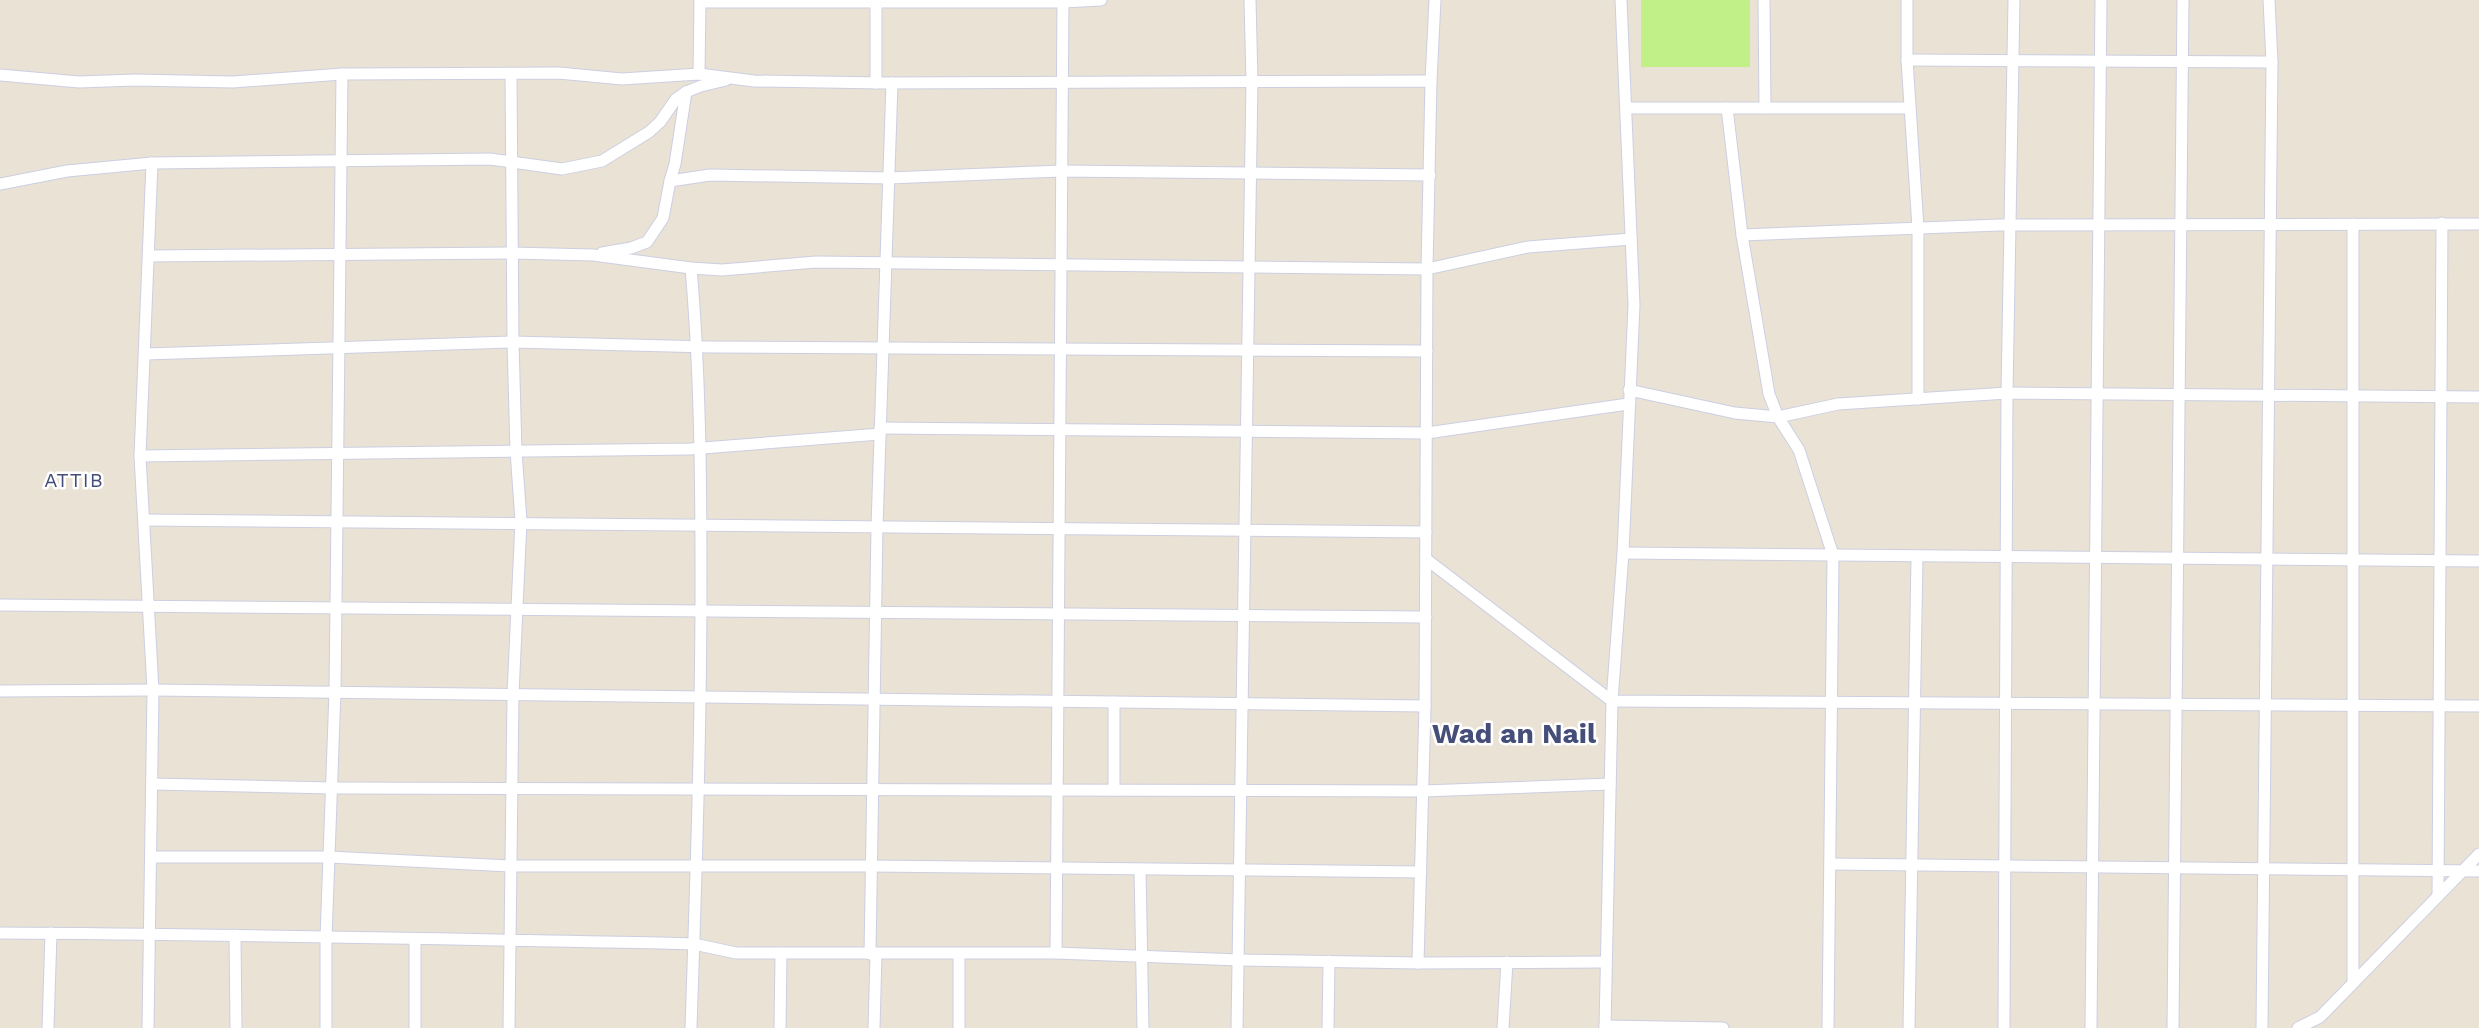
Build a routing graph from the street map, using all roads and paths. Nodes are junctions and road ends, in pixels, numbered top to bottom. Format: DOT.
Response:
graph roads {
  1 [pos="1101,0"];
  2 [pos="1250,0"];
  3 [pos="1435,0"];
  4 [pos="1621,0"];
  5 [pos="1764,0"];
  6 [pos="1907,0"];
  7 [pos="2014,0"];
  8 [pos="2101,0"];
  9 [pos="2182,0"];
  10 [pos="2268,0"];
  11 [pos="700,1"];
  12 [pos="876,1"];
  13 [pos="1063,1"];
  14 [pos="1907,60"];
  15 [pos="2012,61"];
  16 [pos="2101,61"];
  17 [pos="2184,62"];
  18 [pos="2272,62"];
  19 [pos="342,74"];
  20 [pos="511,74"];
  21 [pos="699,74"];
  22 [pos="0,75"];
  23 [pos="732,78"];
  24 [pos="1431,81"];
  25 [pos="1062,82"];
  26 [pos="1252,82"];
  27 [pos="876,83"];
  28 [pos="892,83"];
  29 [pos="686,92"];
  30 [pos="1626,108"];
  31 [pos="1727,108"];
  32 [pos="1765,108"];
  33 [pos="1910,108"];
  34 [pos="341,162"];
  35 [pos="513,162"];
  36 [pos="152,163"];
  37 [pos="1062,170"];
  38 [pos="1250,172"];
  39 [pos="1430,175"];
  40 [pos="889,178"];
  41 [pos="670,181"];
  42 [pos="0,184"];
  43 [pos="2442,223"];
  44 [pos="2270,224"];
  45 [pos="2353,224"];
  46 [pos="2479,224"];
  47 [pos="2009,225"];
  48 [pos="2099,225"];
  49 [pos="2182,225"];
  50 [pos="1918,228"];
  51 [pos="1742,235"];
  52 [pos="1631,239"];
  53 [pos="512,253"];
  54 [pos="593,255"];
  55 [pos="149,256"];
  56 [pos="341,256"];
  57 [pos="886,264"];
  58 [pos="1061,266"];
  59 [pos="691,268"];
  60 [pos="1248,268"];
  61 [pos="1428,270"];
  62 [pos="513,342"];
  63 [pos="338,347"];
  64 [pos="698,347"];
  65 [pos="883,348"];
  66 [pos="1060,349"];
  67 [pos="1247,350"];
  68 [pos="1427,351"];
  69 [pos="145,354"];
  70 [pos="1629,390"];
  71 [pos="2007,393"];
  72 [pos="2098,394"];
  73 [pos="2180,394"];
  74 [pos="2268,395"];
  75 [pos="2353,396"];
  76 [pos="2441,396"];
  77 [pos="2479,397"];
  78 [pos="1918,399"];
  79 [pos="1628,404"];
  80 [pos="1778,417"];
  81 [pos="1060,430"];
  82 [pos="880,431"];
  83 [pos="1246,432"];
  84 [pos="1427,433"];
  85 [pos="700,448"];
  86 [pos="516,451"];
  87 [pos="337,454"];
  88 [pos="140,456"];
  89 [pos="144,520"];
  90 [pos="336,522"];
  91 [pos="521,523"];
  92 [pos="701,525"];
  93 [pos="877,526"];
  94 [pos="1059,528"];
  95 [pos="1245,530"];
  96 [pos="1426,532"];
  97 [pos="1623,553"];
  98 [pos="1832,555"];
  99 [pos="1917,556"];
  100 [pos="2006,556"];
  101 [pos="2096,557"];
  102 [pos="2179,558"];
  103 [pos="1426,559"];
  104 [pos="2267,559"];
  105 [pos="2353,560"];
  106 [pos="2440,560"];
  107 [pos="2479,561"];
  108 [pos="0,605"];
  109 [pos="148,606"];
  110 [pos="336,609"];
  111 [pos="517,610"];
  112 [pos="701,612"];
  113 [pos="875,613"];
  114 [pos="1059,614"];
  115 [pos="1244,616"];
  116 [pos="1426,617"];
  117 [pos="153,690"];
  118 [pos="0,691"];
  119 [pos="335,692"];
  120 [pos="513,694"];
  121 [pos="701,697"];
  122 [pos="874,699"];
  123 [pos="1059,701"];
  124 [pos="1612,701"];
  125 [pos="1114,702"];
  126 [pos="1831,702"];
  127 [pos="1915,702"];
  128 [pos="2005,703"];
  129 [pos="1242,704"];
  130 [pos="2094,704"];
  131 [pos="2177,704"];
  132 [pos="2265,705"];
  133 [pos="1426,706"];
  134 [pos="2353,706"];
  135 [pos="2439,706"];
  136 [pos="2479,706"];
  137 [pos="152,784"];
  138 [pos="1610,784"];
  139 [pos="332,788"];
  140 [pos="513,788"];
  141 [pos="698,788"];
  142 [pos="872,789"];
  143 [pos="1058,790"];
  144 [pos="1114,790"];
  145 [pos="1241,790"];
  146 [pos="1423,791"];
  147 [pos="2479,854"];
  148 [pos="152,857"];
  149 [pos="329,857"];
  150 [pos="1830,864"];
  151 [pos="1912,865"];
  152 [pos="512,866"];
  153 [pos="696,866"];
  154 [pos="871,866"];
  155 [pos="2005,866"];
  156 [pos="2092,866"];
  157 [pos="2175,867"];
  158 [pos="1057,868"];
  159 [pos="2264,868"];
  160 [pos="1140,869"];
  161 [pos="2354,869"];
  162 [pos="1240,870"];
  163 [pos="2438,870"];
  164 [pos="2463,870"];
  165 [pos="2479,871"];
  166 [pos="1420,872"];
  167 [pos="2438,896"];
  168 [pos="0,933"];
  169 [pos="51,933"];
  170 [pos="151,933"];
  171 [pos="235,935"];
  172 [pos="326,938"];
  173 [pos="415,939"];
  174 [pos="512,940"];
  175 [pos="694,944"];
  176 [pos="781,953"];
  177 [pos="873,954"];
  178 [pos="959,954"];
  179 [pos="1056,954"];
  180 [pos="1142,956"];
  181 [pos="1239,960"];
  182 [pos="1330,961"];
  183 [pos="1507,962"];
  184 [pos="1606,962"];
  185 [pos="1418,963"];
  186 [pos="2354,982"];
  187 [pos="1605,1027"];
  188 [pos="48,1028"];
  189 [pos="148,1028"];
  190 [pos="236,1028"];
  191 [pos="326,1028"];
  192 [pos="415,1028"];
  193 [pos="509,1028"];
  194 [pos="691,1028"];
  195 [pos="780,1028"];
  196 [pos="874,1028"];
  197 [pos="959,1028"];
  198 [pos="1143,1028"];
  199 [pos="1237,1028"];
  200 [pos="1328,1028"];
  201 [pos="1503,1028"];
  202 [pos="1723,1028"];
  203 [pos="1828,1028"];
  204 [pos="1909,1028"];
  205 [pos="2004,1028"];
  206 [pos="2091,1028"];
  207 [pos="2173,1028"];
  208 [pos="2262,1028"];
  209 [pos="2298,1028"];
  1 -- 13 [label="street"];
  2 -- 26 [label="street"];
  3 -- 24 [label="street"];
  4 -- 30 [label="street"];
  5 -- 32 [label="street"];
  6 -- 14 [label="street"];
  7 -- 15 [label="street"];
  8 -- 16 [label="street"];
  9 -- 17 [label="street"];
  10 -- 18 [label="street"];
  11 -- 12 [label="street"];
  11 -- 21 [label="street"];
  12 -- 13 [label="street"];
  12 -- 27 [label="street"];
  13 -- 25 [label="street"];
  14 -- 15 [label="street"];
  14 -- 33 [label="street"];
  15 -- 16 [label="street"];
  15 -- 47 [label="street"];
  16 -- 17 [label="street"];
  16 -- 48 [label="street"];
  17 -- 18 [label="street"];
  17 -- 49 [label="street"];
  18 -- 44 [label="street"];
  19 -- 20 [label="street"];
  19 -- 22 [label="street"];
  19 -- 34 [label="street"];
  20 -- 21 [label="street"];
  20 -- 35 [label="street"];
  21 -- 23 [label="street"];
  23 -- 27 [label="street"];
  23 -- 29 [label="street"];
  24 -- 26 [label="street"];
  24 -- 39 [label="street"];
  25 -- 26 [label="street"];
  25 -- 28 [label="street"];
  25 -- 37 [label="street"];
  26 -- 38 [label="street"];
  27 -- 28 [label="street"];
  28 -- 40 [label="street"];
  29 -- 35 [label="street"];
  29 -- 41 [label="street"];
  30 -- 31 [label="street"];
  30 -- 52 [label="street"];
  31 -- 32 [label="street"];
  31 -- 51 [label="street"];
  32 -- 33 [label="street"];
  33 -- 50 [label="street"];
  34 -- 35 [label="street"];
  34 -- 36 [label="street"];
  34 -- 56 [label="street"];
  35 -- 53 [label="street"];
  36 -- 42 [label="street"];
  36 -- 55 [label="street"];
  37 -- 38 [label="street"];
  37 -- 40 [label="street"];
  37 -- 58 [label="street"];
  38 -- 39 [label="street"];
  38 -- 60 [label="street"];
  39 -- 61 [label="street"];
  40 -- 41 [label="street"];
  40 -- 57 [label="street"];
  41 -- 54 [label="street"];
  43 -- 45 [label="street"];
  43 -- 46 [label="street"];
  43 -- 76 [label="street"];
  44 -- 45 [label="street"];
  44 -- 49 [label="street"];
  44 -- 74 [label="street"];
  45 -- 75 [label="street"];
  47 -- 48 [label="street"];
  47 -- 50 [label="street"];
  47 -- 71 [label="street"];
  48 -- 49 [label="street"];
  48 -- 72 [label="street"];
  49 -- 73 [label="street"];
  50 -- 51 [label="street"];
  50 -- 78 [label="street"];
  51 -- 80 [label="street"];
  52 -- 61 [label="street"];
  52 -- 70 [label="street"];
  53 -- 54 [label="street"];
  53 -- 56 [label="street"];
  53 -- 62 [label="street"];
  54 -- 59 [label="street"];
  55 -- 56 [label="street"];
  55 -- 69 [label="street"];
  56 -- 63 [label="street"];
  57 -- 58 [label="street"];
  57 -- 59 [label="street"];
  57 -- 65 [label="street"];
  58 -- 60 [label="street"];
  58 -- 66 [label="street"];
  59 -- 64 [label="street"];
  60 -- 61 [label="street"];
  60 -- 67 [label="street"];
  61 -- 68 [label="street"];
  62 -- 63 [label="street"];
  62 -- 64 [label="street"];
  62 -- 86 [label="street"];
  63 -- 69 [label="street"];
  63 -- 87 [label="street"];
  64 -- 65 [label="street"];
  64 -- 85 [label="street"];
  65 -- 66 [label="street"];
  65 -- 82 [label="street"];
  66 -- 67 [label="street"];
  66 -- 81 [label="street"];
  67 -- 68 [label="street"];
  67 -- 83 [label="street"];
  68 -- 84 [label="street"];
  69 -- 88 [label="street"];
  70 -- 79 [label="street"];
  70 -- 80 [label="street"];
  71 -- 72 [label="street"];
  71 -- 78 [label="street"];
  71 -- 100 [label="street"];
  72 -- 73 [label="street"];
  72 -- 101 [label="street"];
  73 -- 74 [label="street"];
  73 -- 102 [label="street"];
  74 -- 75 [label="street"];
  74 -- 104 [label="street"];
  75 -- 76 [label="street"];
  75 -- 105 [label="street"];
  76 -- 77 [label="street"];
  76 -- 106 [label="street"];
  78 -- 80 [label="street"];
  79 -- 84 [label="street"];
  79 -- 97 [label="street"];
  80 -- 98 [label="street"];
  81 -- 82 [label="street"];
  81 -- 83 [label="street"];
  81 -- 94 [label="street"];
  82 -- 85 [label="street"];
  82 -- 93 [label="street"];
  83 -- 84 [label="street"];
  83 -- 95 [label="street"];
  84 -- 96 [label="street"];
  85 -- 86 [label="street"];
  85 -- 92 [label="street"];
  86 -- 87 [label="street"];
  86 -- 91 [label="street"];
  87 -- 88 [label="street"];
  87 -- 90 [label="street"];
  88 -- 89 [label="street"];
  89 -- 90 [label="street"];
  89 -- 109 [label="street"];
  90 -- 91 [label="street"];
  90 -- 110 [label="street"];
  91 -- 92 [label="street"];
  91 -- 111 [label="street"];
  92 -- 93 [label="street"];
  92 -- 112 [label="street"];
  93 -- 94 [label="street"];
  93 -- 113 [label="street"];
  94 -- 95 [label="street"];
  94 -- 114 [label="street"];
  95 -- 96 [label="street"];
  95 -- 115 [label="street"];
  96 -- 103 [label="street"];
  97 -- 98 [label="street"];
  97 -- 124 [label="street"];
  98 -- 99 [label="street"];
  98 -- 126 [label="street"];
  99 -- 100 [label="street"];
  99 -- 127 [label="street"];
  100 -- 101 [label="street"];
  100 -- 128 [label="street"];
  101 -- 102 [label="street"];
  101 -- 130 [label="street"];
  102 -- 104 [label="street"];
  102 -- 131 [label="street"];
  103 -- 116 [label="street"];
  103 -- 124 [label="street"];
  104 -- 105 [label="street"];
  104 -- 132 [label="street"];
  105 -- 106 [label="street"];
  105 -- 134 [label="street"];
  106 -- 107 [label="street"];
  106 -- 135 [label="street"];
  108 -- 109 [label="street"];
  109 -- 110 [label="street"];
  109 -- 117 [label="street"];
  110 -- 111 [label="street"];
  110 -- 119 [label="street"];
  111 -- 112 [label="street"];
  111 -- 120 [label="street"];
  112 -- 113 [label="street"];
  112 -- 121 [label="street"];
  113 -- 114 [label="street"];
  113 -- 122 [label="street"];
  114 -- 115 [label="street"];
  114 -- 123 [label="street"];
  115 -- 116 [label="street"];
  115 -- 129 [label="street"];
  116 -- 133 [label="street"];
  117 -- 118 [label="street"];
  117 -- 119 [label="street"];
  117 -- 137 [label="street"];
  119 -- 120 [label="street"];
  119 -- 139 [label="street"];
  120 -- 121 [label="street"];
  120 -- 140 [label="street"];
  121 -- 122 [label="street"];
  121 -- 141 [label="street"];
  122 -- 123 [label="street"];
  122 -- 142 [label="street"];
  123 -- 125 [label="street"];
  123 -- 143 [label="street"];
  124 -- 126 [label="street"];
  124 -- 138 [label="street"];
  125 -- 129 [label="street"];
  125 -- 144 [label="street"];
  126 -- 127 [label="street"];
  126 -- 150 [label="street"];
  127 -- 128 [label="street"];
  127 -- 151 [label="street"];
  128 -- 130 [label="street"];
  128 -- 155 [label="street"];
  129 -- 133 [label="street"];
  129 -- 145 [label="street"];
  130 -- 131 [label="street"];
  130 -- 156 [label="street"];
  131 -- 132 [label="street"];
  131 -- 157 [label="street"];
  132 -- 134 [label="street"];
  132 -- 159 [label="street"];
  133 -- 146 [label="street"];
  134 -- 135 [label="street"];
  134 -- 161 [label="street"];
  135 -- 136 [label="street"];
  135 -- 163 [label="street"];
  137 -- 139 [label="street"];
  137 -- 148 [label="street"];
  138 -- 146 [label="street"];
  138 -- 184 [label="street"];
  139 -- 140 [label="street"];
  139 -- 149 [label="street"];
  140 -- 141 [label="street"];
  140 -- 152 [label="street"];
  141 -- 142 [label="street"];
  141 -- 153 [label="street"];
  142 -- 143 [label="street"];
  142 -- 154 [label="street"];
  143 -- 144 [label="street"];
  143 -- 158 [label="street"];
  144 -- 145 [label="street"];
  145 -- 146 [label="street"];
  145 -- 162 [label="street"];
  146 -- 166 [label="street"];
  147 -- 164 [label="street"];
  148 -- 149 [label="street"];
  148 -- 170 [label="street"];
  149 -- 152 [label="street"];
  149 -- 172 [label="street"];
  150 -- 151 [label="street"];
  150 -- 203 [label="street"];
  151 -- 155 [label="street"];
  151 -- 204 [label="street"];
  152 -- 153 [label="street"];
  152 -- 174 [label="street"];
  153 -- 154 [label="street"];
  153 -- 175 [label="street"];
  154 -- 158 [label="street"];
  154 -- 177 [label="street"];
  155 -- 156 [label="street"];
  155 -- 205 [label="street"];
  156 -- 157 [label="street"];
  156 -- 206 [label="street"];
  157 -- 159 [label="street"];
  157 -- 207 [label="street"];
  158 -- 160 [label="street"];
  158 -- 179 [label="street"];
  159 -- 161 [label="street"];
  159 -- 208 [label="street"];
  160 -- 162 [label="street"];
  160 -- 180 [label="street"];
  161 -- 163 [label="street"];
  161 -- 186 [label="street"];
  162 -- 166 [label="street"];
  162 -- 181 [label="street"];
  163 -- 164 [label="street"];
  163 -- 167 [label="street"];
  164 -- 165 [label="street"];
  164 -- 167 [label="street"];
  166 -- 185 [label="street"];
  167 -- 186 [label="street"];
  168 -- 169 [label="street"];
  169 -- 170 [label="street"];
  169 -- 188 [label="street"];
  170 -- 171 [label="street"];
  170 -- 189 [label="street"];
  171 -- 172 [label="street"];
  171 -- 190 [label="street"];
  172 -- 173 [label="street"];
  172 -- 191 [label="street"];
  173 -- 174 [label="street"];
  173 -- 192 [label="street"];
  174 -- 175 [label="street"];
  174 -- 193 [label="street"];
  175 -- 176 [label="street"];
  175 -- 194 [label="street"];
  176 -- 177 [label="street"];
  176 -- 195 [label="street"];
  177 -- 178 [label="street"];
  177 -- 196 [label="street"];
  178 -- 179 [label="street"];
  178 -- 197 [label="street"];
  179 -- 180 [label="street"];
  180 -- 181 [label="street"];
  180 -- 198 [label="street"];
  181 -- 182 [label="street"];
  181 -- 199 [label="street"];
  182 -- 185 [label="street"];
  182 -- 200 [label="street"];
  183 -- 184 [label="street"];
  183 -- 185 [label="street"];
  183 -- 201 [label="street"];
  184 -- 187 [label="street"];
  186 -- 209 [label="street"];
  187 -- 202 [label="street"];
}
